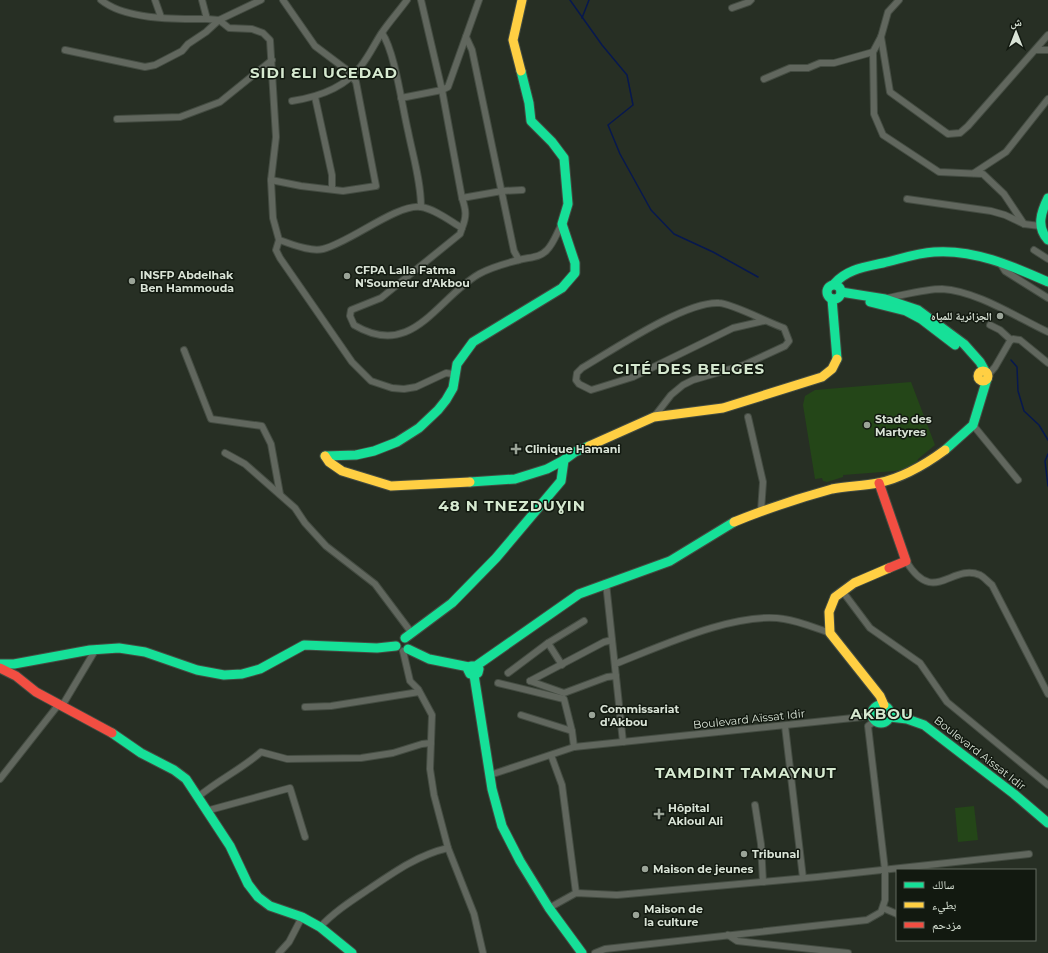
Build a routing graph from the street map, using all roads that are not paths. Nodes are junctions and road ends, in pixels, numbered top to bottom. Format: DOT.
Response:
graph roads {
  1 [pos="101,0"];
  2 [pos="155,0"];
  3 [pos="202,0"];
  4 [pos="261,0"];
  5 [pos="283,0"];
  6 [pos="407,0"];
  7 [pos="421,0"];
  8 [pos="479,0"];
  9 [pos="751,0"];
  10 [pos="899,0"];
  11 [pos="520,2"];
  12 [pos="732,8"];
  13 [pos="161,17"];
  14 [pos="207,19"];
  15 [pos="218,20"];
  16 [pos="382,33"];
  17 [pos="1048,35"];
  18 [pos="466,37"];
  19 [pos="881,37"];
  20 [pos="65,50"];
  21 [pos="1036,50"];
  22 [pos="1048,50"];
  23 [pos="873,52"];
  24 [pos="272,60"];
  25 [pos="352,75"];
  26 [pos="764,79"];
  27 [pos="442,90"];
  28 [pos="315,97"];
  29 [pos="401,98"];
  30 [pos="1048,99"];
  31 [pos="292,101"];
  32 [pos="117,119"];
  33 [pos="974,173"];
  34 [pos="271,180"];
  35 [pos="332,190"];
  36 [pos="502,190"];
  37 [pos="522,190"];
  38 [pos="462,198"];
  39 [pos="907,199"];
  40 [pos="1046,200"];
  41 [pos="421,207"];
  42 [pos="562,224"];
  43 [pos="1024,224"];
  44 [pos="1040,226"];
  45 [pos="462,228"];
  46 [pos="279,240"];
  47 [pos="1048,240"];
  48 [pos="1034,250"];
  49 [pos="1048,259"];
  50 [pos="519,260"];
  51 [pos="1000,263"];
  52 [pos="1048,282"];
  53 [pos="834,284"];
  54 [pos="838,296"];
  55 [pos="1048,298"];
  56 [pos="885,299"];
  57 [pos="764,321"];
  58 [pos="990,325"];
  59 [pos="1048,332"];
  60 [pos="1011,340"];
  61 [pos="184,350"];
  62 [pos="1048,363"];
  63 [pos="453,374"];
  64 [pos="984,375"];
  65 [pos="654,417"];
  66 [pos="748,417"];
  67 [pos="973,425"];
  68 [pos="225,453"];
  69 [pos="564,460"];
  70 [pos="1018,480"];
  71 [pos="879,483"];
  72 [pos="280,494"];
  73 [pos="761,511"];
  74 [pos="906,561"];
  75 [pos="606,583"];
  76 [pos="843,592"];
  77 [pos="584,621"];
  78 [pos="830,633"];
  79 [pos="408,635"];
  80 [pos="612,640"];
  81 [pos="548,643"];
  82 [pos="96,649"];
  83 [pos="402,649"];
  84 [pos="0,664"];
  85 [pos="615,664"];
  86 [pos="562,665"];
  87 [pos="0,668"];
  88 [pos="473,669"];
  89 [pos="508,673"];
  90 [pos="616,676"];
  91 [pos="498,683"];
  92 [pos="419,692"];
  93 [pos="1048,694"];
  94 [pos="61,705"];
  95 [pos="884,705"];
  96 [pos="305,707"];
  97 [pos="521,715"];
  98 [pos="890,717"];
  99 [pos="874,719"];
  100 [pos="785,726"];
  101 [pos="572,732"];
  102 [pos="622,742"];
  103 [pos="431,743"];
  104 [pos="574,747"];
  105 [pos="551,755"];
  106 [pos="490,775"];
  107 [pos="0,779"];
  108 [pos="1048,785"];
  109 [pos="198,797"];
  110 [pos="754,805"];
  111 [pos="206,810"];
  112 [pos="1048,823"];
  113 [pos="305,837"];
  114 [pos="448,848"];
  115 [pos="1029,854"];
  116 [pos="885,870"];
  117 [pos="803,878"];
  118 [pos="763,882"];
  119 [pos="576,893"];
  120 [pos="550,908"];
  121 [pos="883,908"];
  122 [pos="896,914"];
  123 [pos="302,917"];
  124 [pos="320,927"];
  125 [pos="727,935"];
  126 [pos="279,953"];
  127 [pos="352,953"];
  128 [pos="483,953"];
  129 [pos="583,953"];
  130 [pos="591,953"];
  131 [pos="595,953"];
  132 [pos="848,953"];
  1 -- 13 [label="street"];
  2 -- 13 [label="street"];
  3 -- 14 [label="street"];
  4 -- 15 [label="street"];
  5 -- 25 [label="street"];
  6 -- 16 [label="street"];
  7 -- 27 [label="street"];
  8 -- 18 [label="street"];
  9 -- 12 [label="street"];
  10 -- 19 [label="street"];
  11 -- 42 [label="street"];
  13 -- 14 [label="street"];
  14 -- 15 [label="street"];
  15 -- 20 [label="street"];
  15 -- 24 [label="street"];
  16 -- 25 [label="street"];
  16 -- 29 [label="street"];
  17 -- 21 [label="street"];
  18 -- 27 [label="street"];
  18 -- 36 [label="street"];
  19 -- 21 [label="street"];
  19 -- 23 [label="street"];
  21 -- 22 [label="street"];
  23 -- 26 [label="street"];
  23 -- 33 [label="street"];
  24 -- 32 [label="street"];
  24 -- 34 [label="street"];
  25 -- 28 [label="street"];
  25 -- 35 [label="street"];
  27 -- 29 [label="street"];
  27 -- 38 [label="street"];
  28 -- 31 [label="street"];
  28 -- 35 [label="street"];
  29 -- 41 [label="street"];
  30 -- 33 [label="street"];
  33 -- 43 [label="street"];
  34 -- 35 [label="street"];
  34 -- 46 [label="street"];
  36 -- 37 [label="street"];
  36 -- 38 [label="street"];
  36 -- 50 [label="street"];
  38 -- 45 [label="street"];
  39 -- 43 [label="street"];
  40 -- 44 [label="street"];
  41 -- 45 [label="street"];
  41 -- 46 [label="street"];
  42 -- 50 [label="street"];
  42 -- 63 [label="street"];
  43 -- 44 [label="street"];
  44 -- 47 [label="street"];
  45 -- 50 [label="street"];
  46 -- 63 [label="street"];
  48 -- 49 [label="street"];
  51 -- 52 [label="street"];
  51 -- 53 [label="street"];
  51 -- 55 [label="street"];
  53 -- 54 [label="street"];
  53 -- 54 [label="street"];
  54 -- 56 [label="street"];
  54 -- 64 [label="street"];
  54 -- 65 [label="street"];
  56 -- 59 [label="street"];
  56 -- 64 [label="street"];
  57 -- 57 [label="street"];
  57 -- 65 [label="street"];
  58 -- 60 [label="street"];
  60 -- 62 [label="street"];
  60 -- 64 [label="street"];
  61 -- 72 [label="street"];
  63 -- 69 [label="street"];
  64 -- 67 [label="street"];
  65 -- 69 [label="street"];
  66 -- 73 [label="street"];
  67 -- 70 [label="street"];
  67 -- 71 [label="street"];
  68 -- 72 [label="street"];
  69 -- 79 [label="street"];
  71 -- 73 [label="street"];
  71 -- 74 [label="street"];
  72 -- 79 [label="street"];
  73 -- 75 [label="street"];
  74 -- 76 [label="street"];
  74 -- 93 [label="street"];
  75 -- 80 [label="street"];
  75 -- 88 [label="street"];
  76 -- 78 [label="street"];
  76 -- 108 [label="street"];
  77 -- 81 [label="street"];
  78 -- 85 [label="street"];
  78 -- 95 [label="street"];
  79 -- 83 [label="street"];
  80 -- 85 [label="street"];
  80 -- 86 [label="street"];
  81 -- 86 [label="street"];
  81 -- 89 [label="street"];
  82 -- 83 [label="street"];
  82 -- 84 [label="street"];
  82 -- 94 [label="street"];
  83 -- 88 [label="street"];
  83 -- 92 [label="street"];
  85 -- 90 [label="street"];
  86 -- 90 [label="street"];
  87 -- 94 [label="street"];
  88 -- 106 [label="street"];
  90 -- 102 [label="street"];
  91 -- 101 [label="street"];
  92 -- 96 [label="street"];
  92 -- 103 [label="street"];
  94 -- 107 [label="street"];
  94 -- 109 [label="street"];
  95 -- 98 [label="street"];
  95 -- 99 [label="street"];
  97 -- 101 [label="street"];
  98 -- 99 [label="street"];
  98 -- 112 [label="street, Boulevard Aissat Idir"];
  99 -- 100 [label="street, Boulevard Aïssat Idir"];
  99 -- 116 [label="street"];
  100 -- 102 [label="street, Boulevard Aïssat Idir"];
  100 -- 117 [label="street"];
  101 -- 104 [label="street"];
  102 -- 104 [label="street, Boulevard Aïssat Idir"];
  103 -- 109 [label="street"];
  103 -- 114 [label="street"];
  104 -- 105 [label="street, Boulevard Aïssat Idir"];
  105 -- 106 [label="street, Boulevard Aïssat Idir"];
  105 -- 119 [label="street"];
  106 -- 120 [label="street"];
  109 -- 111 [label="street"];
  110 -- 118 [label="street"];
  111 -- 113 [label="street"];
  111 -- 123 [label="street"];
  114 -- 124 [label="street"];
  114 -- 128 [label="street"];
  115 -- 116 [label="street"];
  116 -- 117 [label="street"];
  116 -- 121 [label="street"];
  117 -- 118 [label="street"];
  118 -- 119 [label="street"];
  119 -- 120 [label="street"];
  120 -- 129 [label="street"];
  121 -- 122 [label="street"];
  121 -- 125 [label="street"];
  123 -- 124 [label="street"];
  123 -- 126 [label="street"];
  124 -- 127 [label="street"];
  125 -- 131 [label="street"];
  125 -- 132 [label="street"];
  129 -- 130 [label="street"];
}
